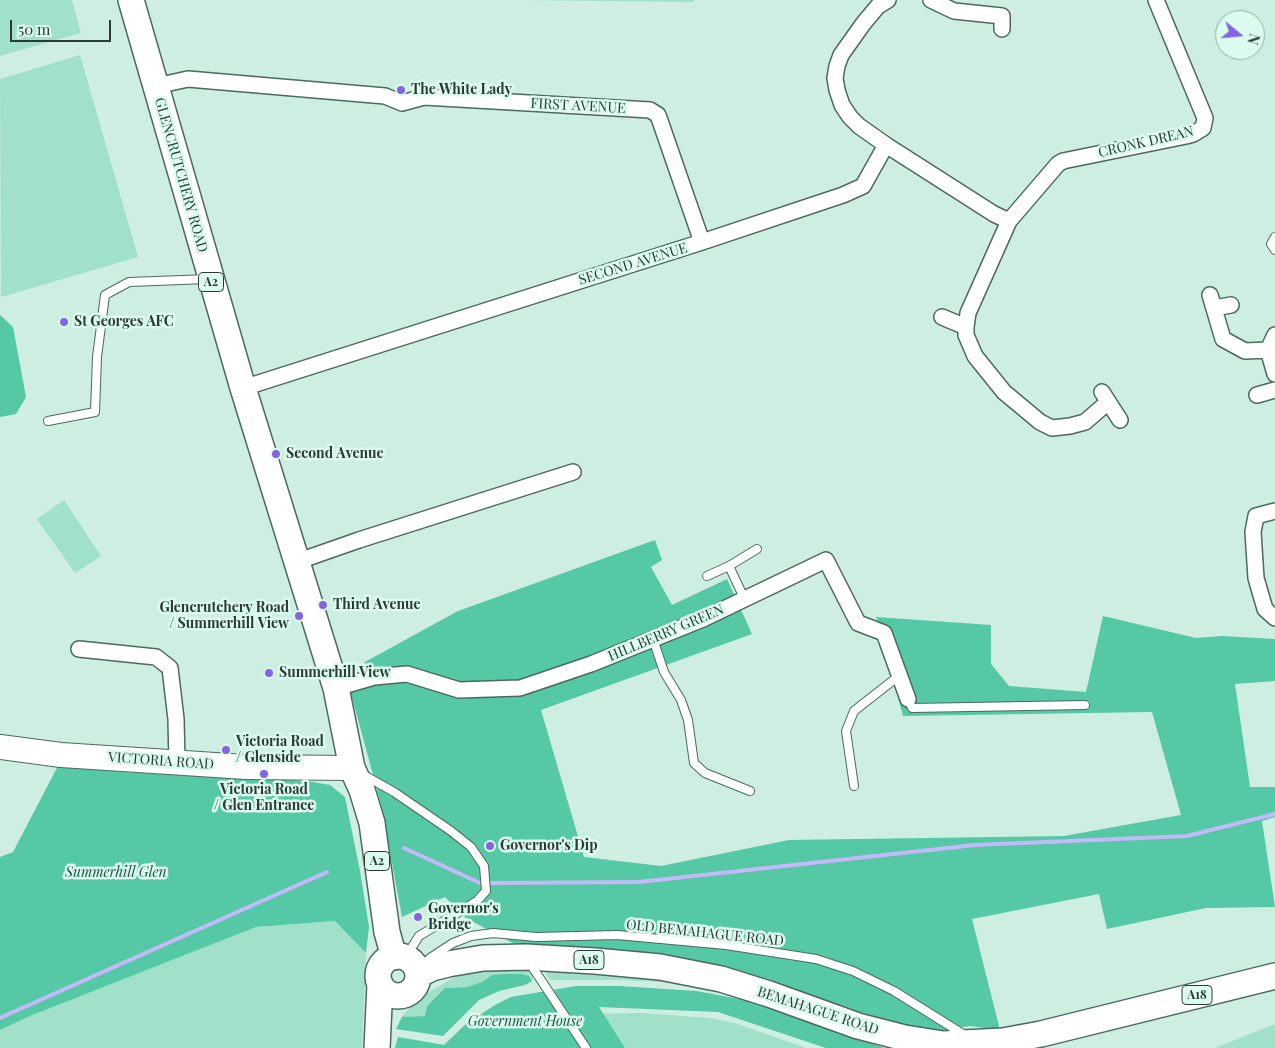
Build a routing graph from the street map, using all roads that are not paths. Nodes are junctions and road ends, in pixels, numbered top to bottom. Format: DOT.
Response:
graph roads {
  1 [pos="131,0"];
  2 [pos="888,0"];
  3 [pos="931,0"];
  4 [pos="1156,0"];
  5 [pos="1003,16"];
  6 [pos="156,86"];
  7 [pos="886,145"];
  8 [pos="1009,221"];
  9 [pos="1275,237"];
  10 [pos="702,242"];
  11 [pos="1275,250"];
  12 [pos="210,278"];
  13 [pos="1231,305"];
  14 [pos="942,317"];
  15 [pos="966,327"];
  16 [pos="1275,335"];
  17 [pos="1268,350"];
  18 [pos="1275,374"];
  19 [pos="243,388"];
  20 [pos="1275,390"];
  21 [pos="1257,395"];
  22 [pos="1120,420"];
  23 [pos="48,421"];
  24 [pos="573,472"];
  25 [pos="1275,511"];
  26 [pos="757,549"];
  27 [pos="296,562"];
  28 [pos="729,566"];
  29 [pos="707,576"];
  30 [pos="745,600"];
  31 [pos="1275,618"];
  32 [pos="653,639"];
  33 [pos="79,649"];
  34 [pos="900,676"];
  35 [pos="336,688"];
  36 [pos="908,699"];
  37 [pos="1085,705"];
  38 [pos="0,747"];
  39 [pos="177,762"];
  40 [pos="352,768"];
  41 [pos="854,786"];
  42 [pos="750,792"];
  43 [pos="526,957"];
  44 [pos="408,964"];
  45 [pos="1275,976"];
  46 [pos="380,984"];
  47 [pos="402,996"];
  48 [pos="993,1044"];
  49 [pos="377,1048"];
  50 [pos="386,1048"];
  51 [pos="586,1048"];
  1 -- 6 [label="highway, GLENCRUTCHERY ROAD / A2"];
  2 -- 7 [label="street"];
  3 -- 5 [label="street"];
  4 -- 8 [label="street, CRONK DREAN"];
  6 -- 10 [label="street, FIRST AVENUE"];
  6 -- 12 [label="highway, GLENCRUTCHERY ROAD / A2"];
  7 -- 8 [label="street"];
  7 -- 10 [label="street, SECOND AVENUE"];
  8 -- 15 [label="street, CRONK DREAN"];
  9 -- 11 [label="lane"];
  10 -- 19 [label="street, SECOND AVENUE"];
  12 -- 19 [label="highway, GLENCRUTCHERY ROAD / A2"];
  12 -- 23 [label="lane"];
  13 -- 17 [label="street"];
  14 -- 15 [label="street"];
  15 -- 22 [label="street"];
  16 -- 17 [label="street"];
  17 -- 18 [label="street"];
  19 -- 27 [label="highway, GLENCRUTCHERY ROAD / A2"];
  20 -- 21 [label="street"];
  24 -- 27 [label="street"];
  25 -- 31 [label="street"];
  26 -- 28 [label="lane"];
  27 -- 35 [label="highway, GLENCRUTCHERY ROAD / A2"];
  28 -- 29 [label="lane"];
  28 -- 30 [label="lane"];
  30 -- 32 [label="street, HILLBERRY GREEN"];
  30 -- 34 [label="street, HILLBERRY GREEN"];
  32 -- 35 [label="street, HILLBERRY GREEN"];
  32 -- 42 [label="lane"];
  33 -- 39 [label="street"];
  34 -- 36 [label="street, HILLBERRY GREEN"];
  34 -- 41 [label="lane"];
  35 -- 40 [label="highway, GLENCRUTCHERY ROAD / A2"];
  36 -- 37 [label="lane"];
  38 -- 39 [label="main road, VICTORIA ROAD"];
  39 -- 40 [label="main road, VICTORIA ROAD"];
  40 -- 44 [label="highway, GLENCRUTCHERY ROAD / A2"];
  40 -- 44 [label="lane"];
  43 -- 44 [label="highway, BEMAHAGUE ROAD / A18"];
  43 -- 48 [label="highway, BEMAHAGUE ROAD / A18"];
  43 -- 51 [label="lane"];
  44 -- 46 [label="highway"];
  44 -- 47 [label="highway"];
  44 -- 48 [label="lane, OLD BEMAHAGUE ROAD"];
  45 -- 48 [label="highway, BEMAHAGUE ROAD / A18"];
  46 -- 47 [label="highway"];
  46 -- 49 [label="highway"];
  47 -- 50 [label="highway"];
}
